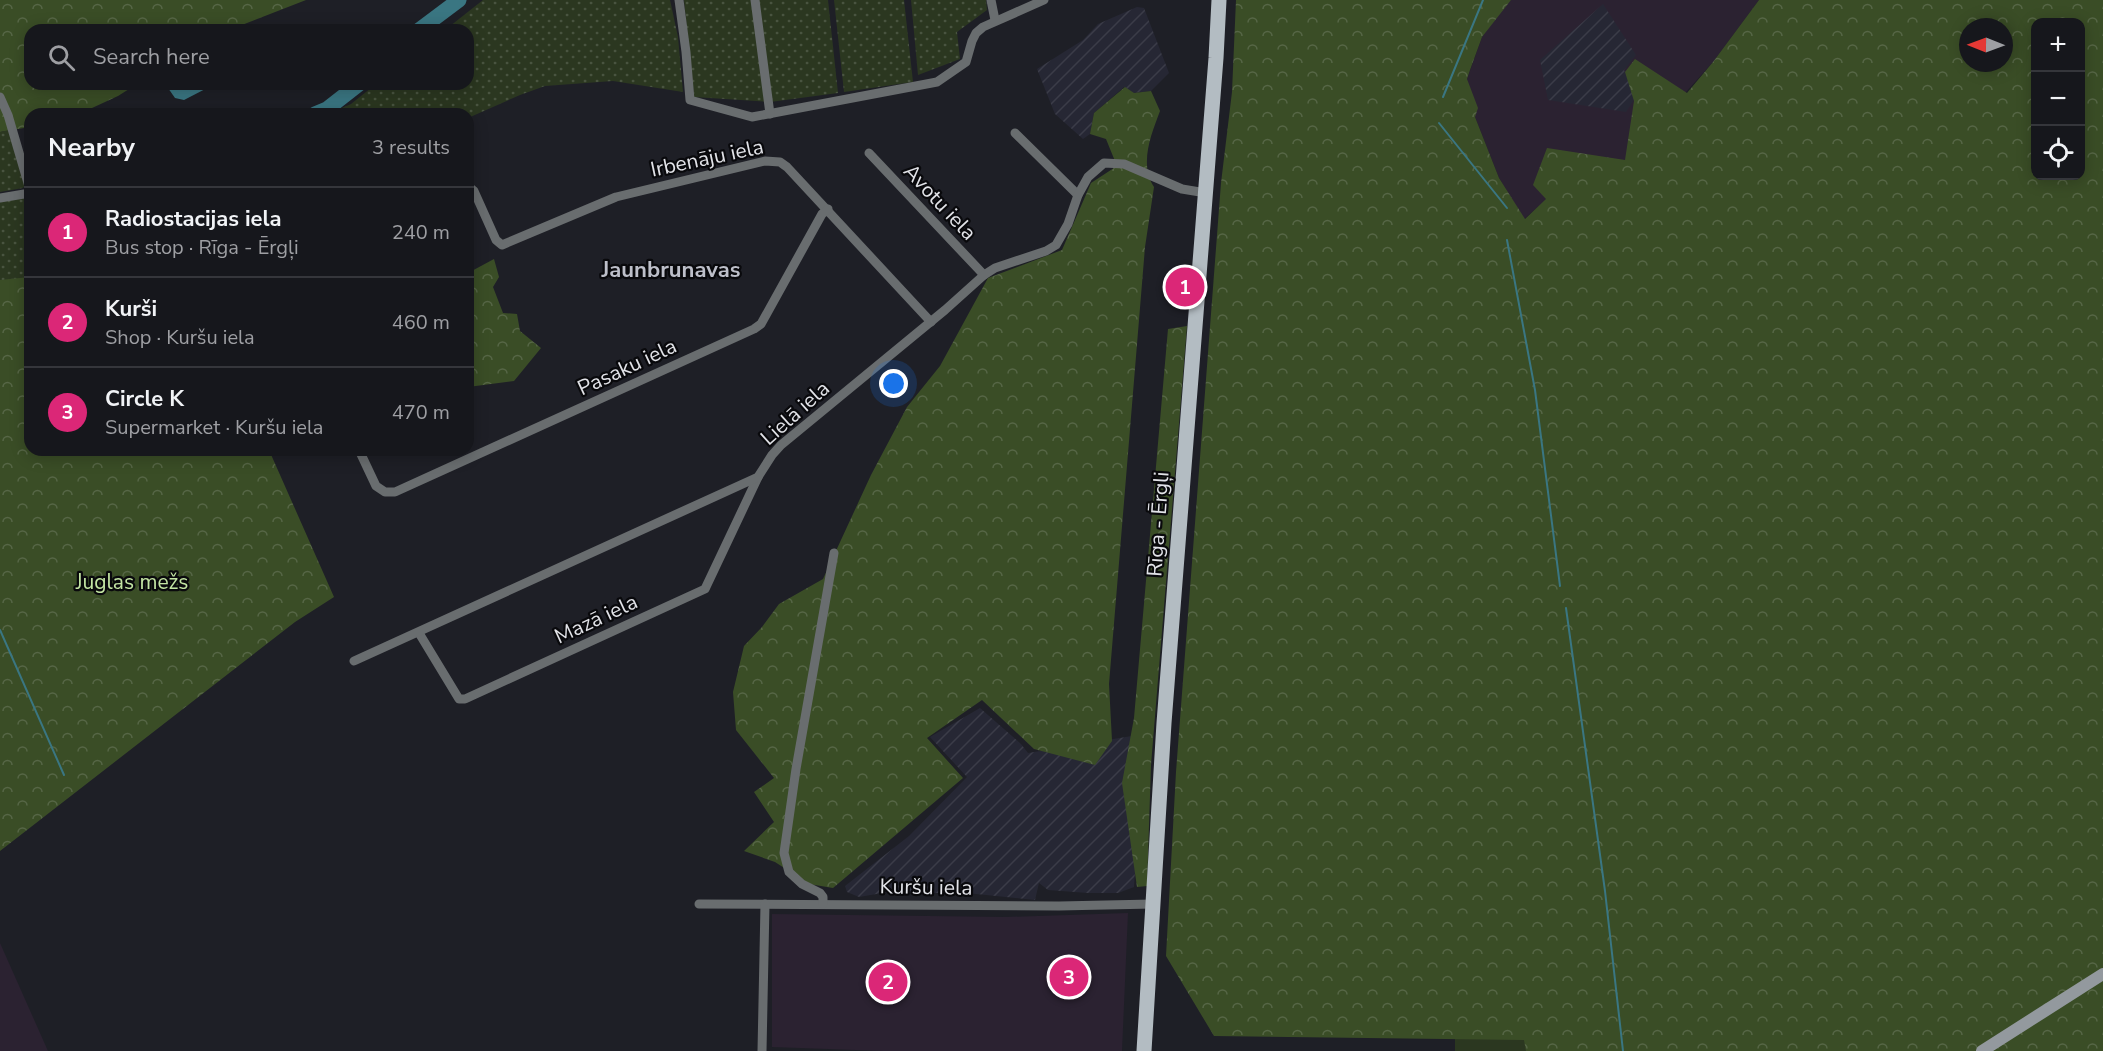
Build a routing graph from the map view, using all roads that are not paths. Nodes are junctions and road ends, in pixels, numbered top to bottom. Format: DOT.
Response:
graph roads {
  1 [pos="679,0"];
  2 [pos="755,0"];
  3 [pos="991,0"];
  4 [pos="1044,0"];
  5 [pos="1219,0"];
  6 [pos="994,20"];
  7 [pos="0,97"];
  8 [pos="770,114"];
  9 [pos="1015,133"];
  10 [pos="869,153"];
  11 [pos="24,171"];
  12 [pos="474,191"];
  13 [pos="24,193"];
  14 [pos="1206,193"];
  15 [pos="1078,195"];
  16 [pos="0,198"];
  17 [pos="828,209"];
  18 [pos="984,275"];
  19 [pos="931,322"];
  20 [pos="362,456"];
  21 [pos="758,477"];
  22 [pos="834,553"];
  23 [pos="419,633"];
  24 [pos="354,661"];
  25 [pos="699,904"];
  26 [pos="765,904"];
  27 [pos="823,904"];
  28 [pos="1153,904"];
  29 [pos="2103,974"];
  30 [pos="762,1051"];
  31 [pos="1144,1051"];
  32 [pos="1982,1051"];
  1 -- 8 [label="street"];
  2 -- 8 [label="street"];
  3 -- 6 [label="street"];
  4 -- 6 [label="street"];
  5 -- 14 [label="main road, Rīga - Ērgļi"];
  6 -- 8 [label="street"];
  7 -- 11 [label="street"];
  9 -- 15 [label="street"];
  10 -- 18 [label="street, Avotu iela"];
  12 -- 17 [label="street, Irbenāju iela"];
  13 -- 16 [label="street"];
  14 -- 15 [label="street, Lielā iela"];
  14 -- 28 [label="main road, Rīga - Ērgļi"];
  15 -- 18 [label="street, Lielā iela"];
  17 -- 19 [label="street, Irbenāju iela"];
  17 -- 20 [label="street, Pasaku iela"];
  18 -- 19 [label="street, Lielā iela"];
  19 -- 21 [label="street, Lielā iela"];
  21 -- 23 [label="street, Lielā iela"];
  21 -- 23 [label="street, Mazā iela"];
  22 -- 27 [label="street"];
  23 -- 24 [label="street, Lielā iela"];
  25 -- 26 [label="street, Kuršu iela"];
  26 -- 27 [label="street, Kuršu iela"];
  26 -- 30 [label="street"];
  27 -- 28 [label="street, Kuršu iela"];
  28 -- 31 [label="main road, Rīga - Ērgļi"];
  29 -- 32 [label="main road"];
}
